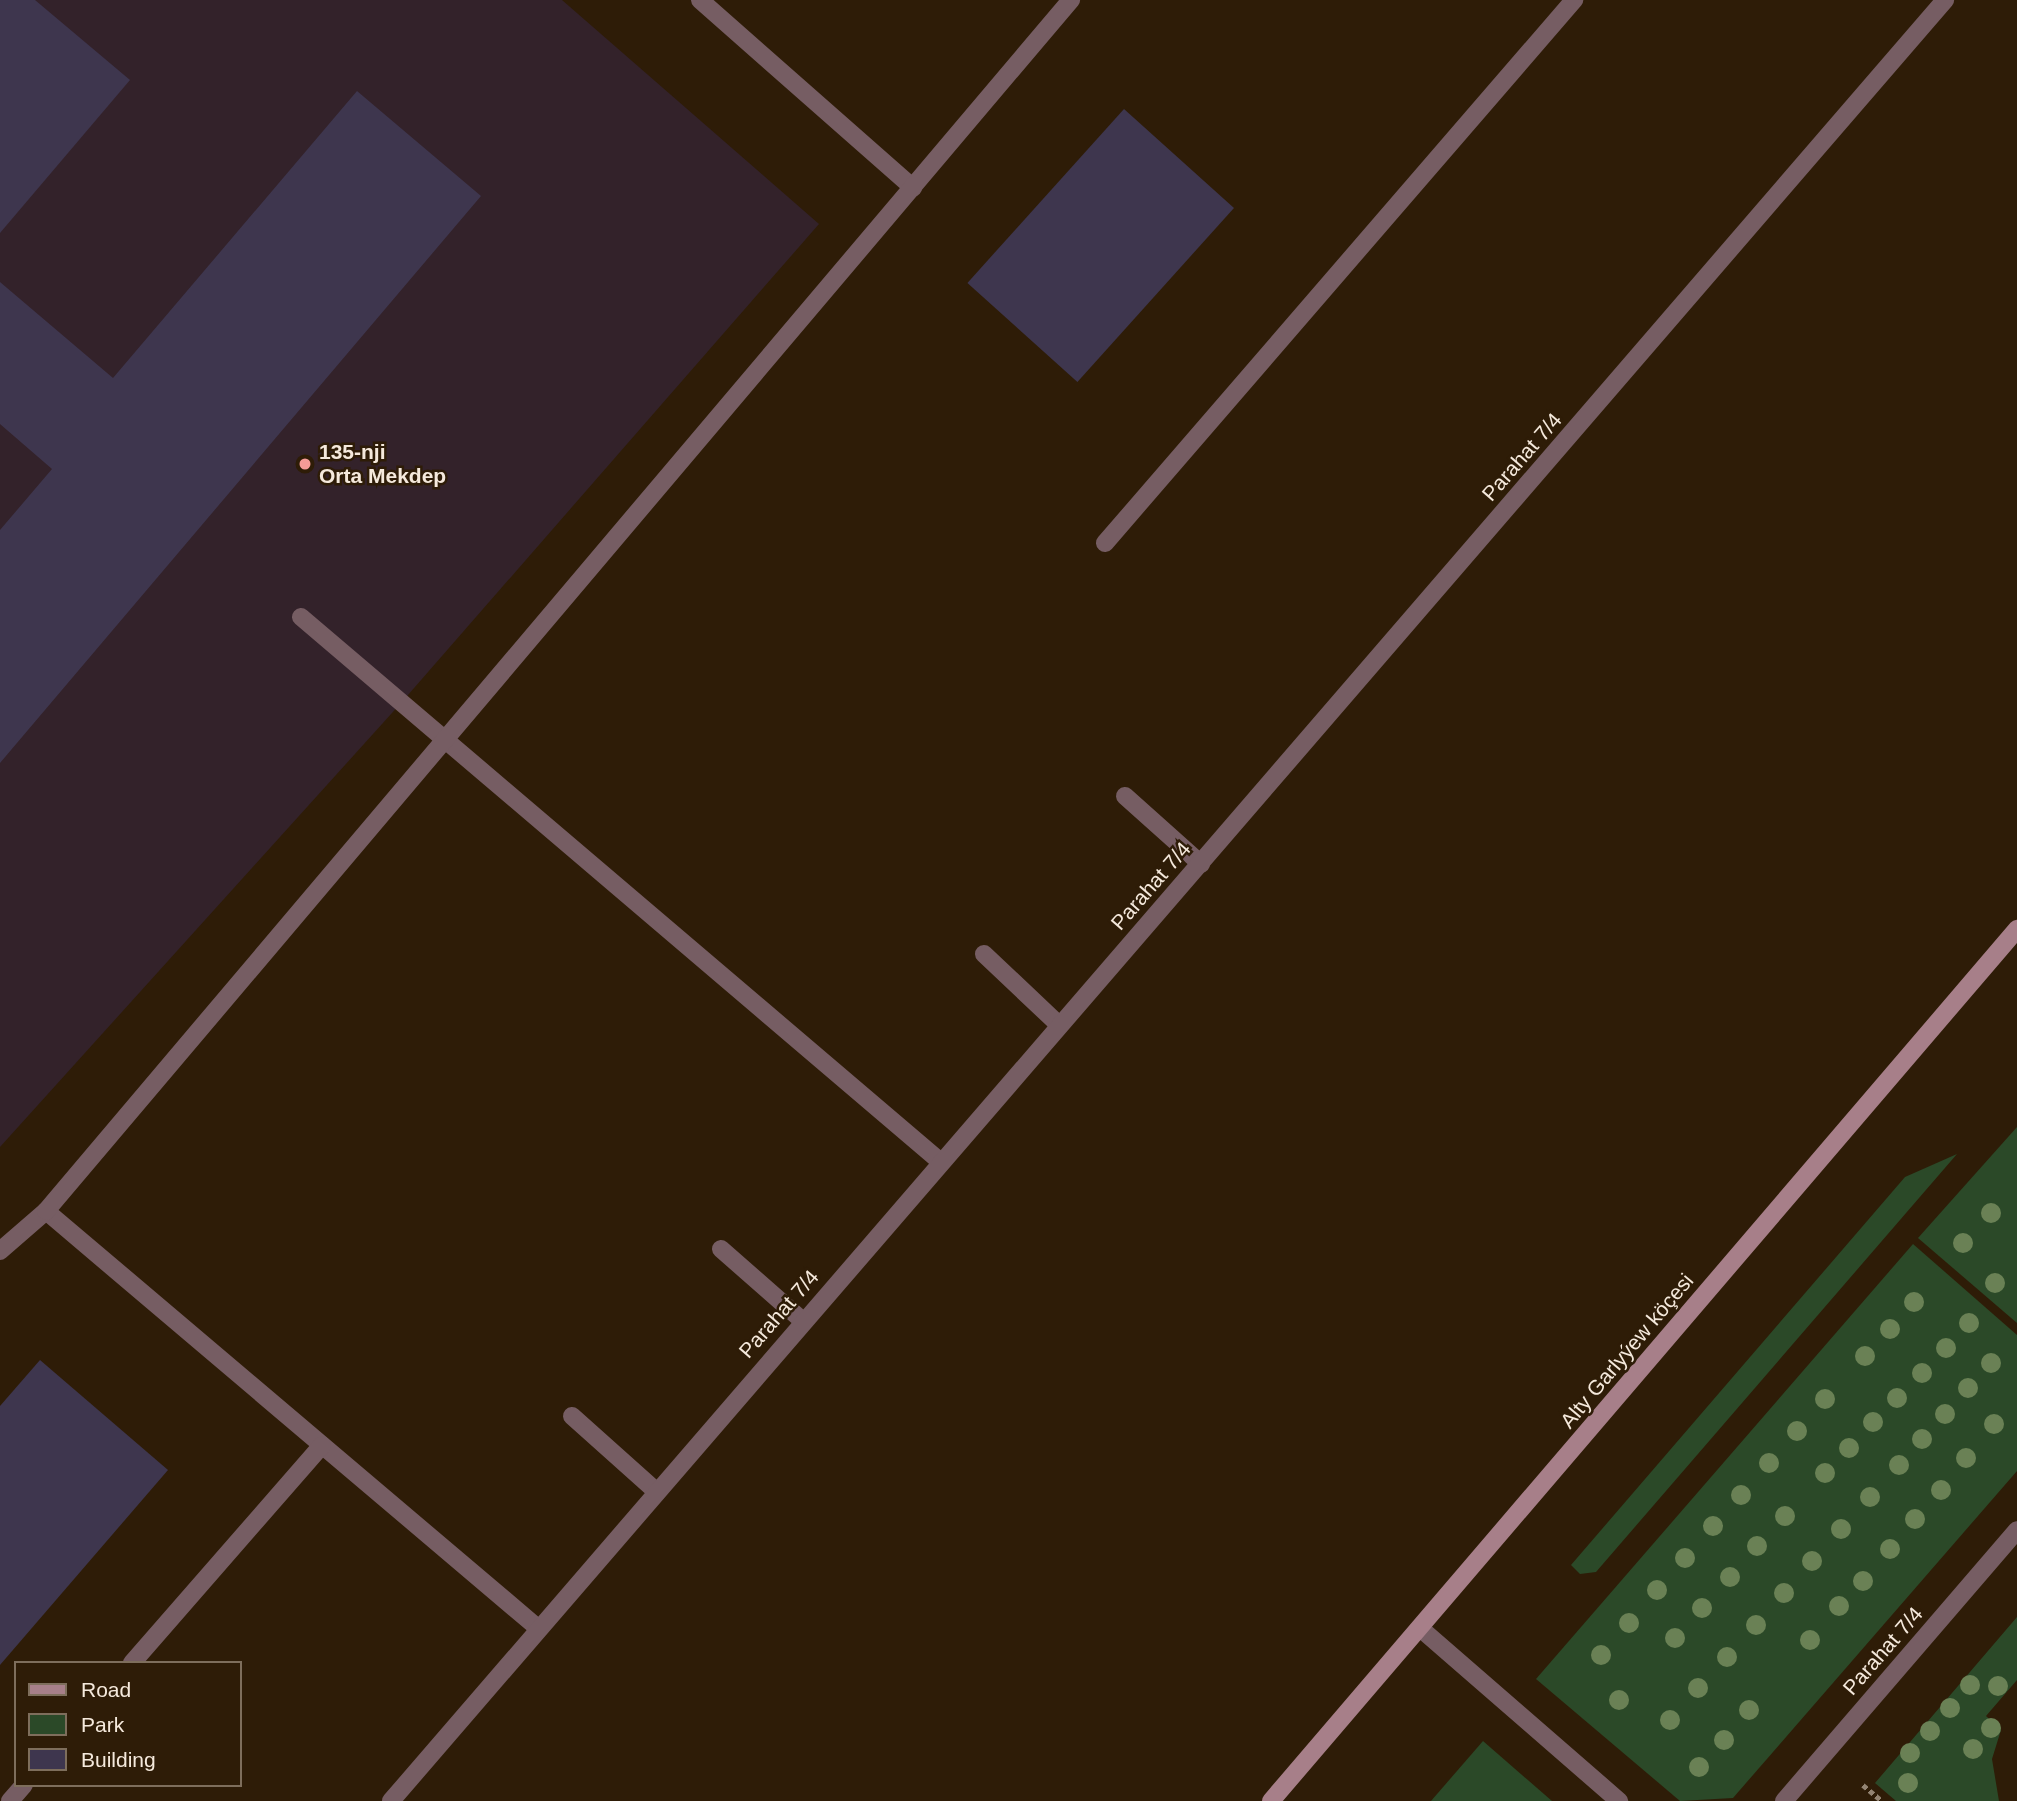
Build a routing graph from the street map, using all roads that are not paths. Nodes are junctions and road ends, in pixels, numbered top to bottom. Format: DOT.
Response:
graph roads {
  1 [pos="700,0"];
  2 [pos="1071,0"];
  3 [pos="1574,0"];
  4 [pos="1945,0"];
  5 [pos="913,188"];
  6 [pos="1105,543"];
  7 [pos="301,617"];
  8 [pos="445,740"];
  9 [pos="1125,796"];
  10 [pos="1201,864"];
  11 [pos="2017,929"];
  12 [pos="984,954"];
  13 [pos="1059,1026"];
  14 [pos="940,1162"];
  15 [pos="46,1211"];
  16 [pos="721,1249"];
  17 [pos="0,1251"];
  18 [pos="803,1321"];
  19 [pos="572,1416"];
  20 [pos="322,1446"];
  21 [pos="657,1492"];
  22 [pos="2017,1530"];
  23 [pos="1420,1628"];
  24 [pos="539,1629"];
  25 [pos="134,1661"];
  26 [pos="22,1787"];
  27 [pos="10,1801"];
  28 [pos="391,1801"];
  29 [pos="1271,1801"];
  30 [pos="1619,1801"];
  31 [pos="1784,1801"];
  1 -- 5 [label="street"];
  2 -- 5 [label="street"];
  3 -- 6 [label="street"];
  4 -- 10 [label="street, Parahat 7/4"];
  5 -- 8 [label="street"];
  7 -- 8 [label="street"];
  8 -- 14 [label="street"];
  8 -- 15 [label="street"];
  9 -- 10 [label="street"];
  10 -- 13 [label="street, Parahat 7/4"];
  11 -- 23 [label="street, Alty Garlyýew köçesi"];
  12 -- 13 [label="street"];
  13 -- 14 [label="street, Parahat 7/4"];
  14 -- 18 [label="street, Parahat 7/4"];
  15 -- 17 [label="street"];
  15 -- 20 [label="street"];
  16 -- 18 [label="street"];
  18 -- 21 [label="street, Parahat 7/4"];
  19 -- 21 [label="street"];
  20 -- 24 [label="street"];
  20 -- 25 [label="street"];
  21 -- 24 [label="street, Parahat 7/4"];
  22 -- 31 [label="street, Parahat 7/4"];
  23 -- 29 [label="street, Alty Garlyýew köçesi"];
  23 -- 30 [label="street"];
  24 -- 28 [label="street, Parahat 7/4"];
  26 -- 27 [label="street"];
}
